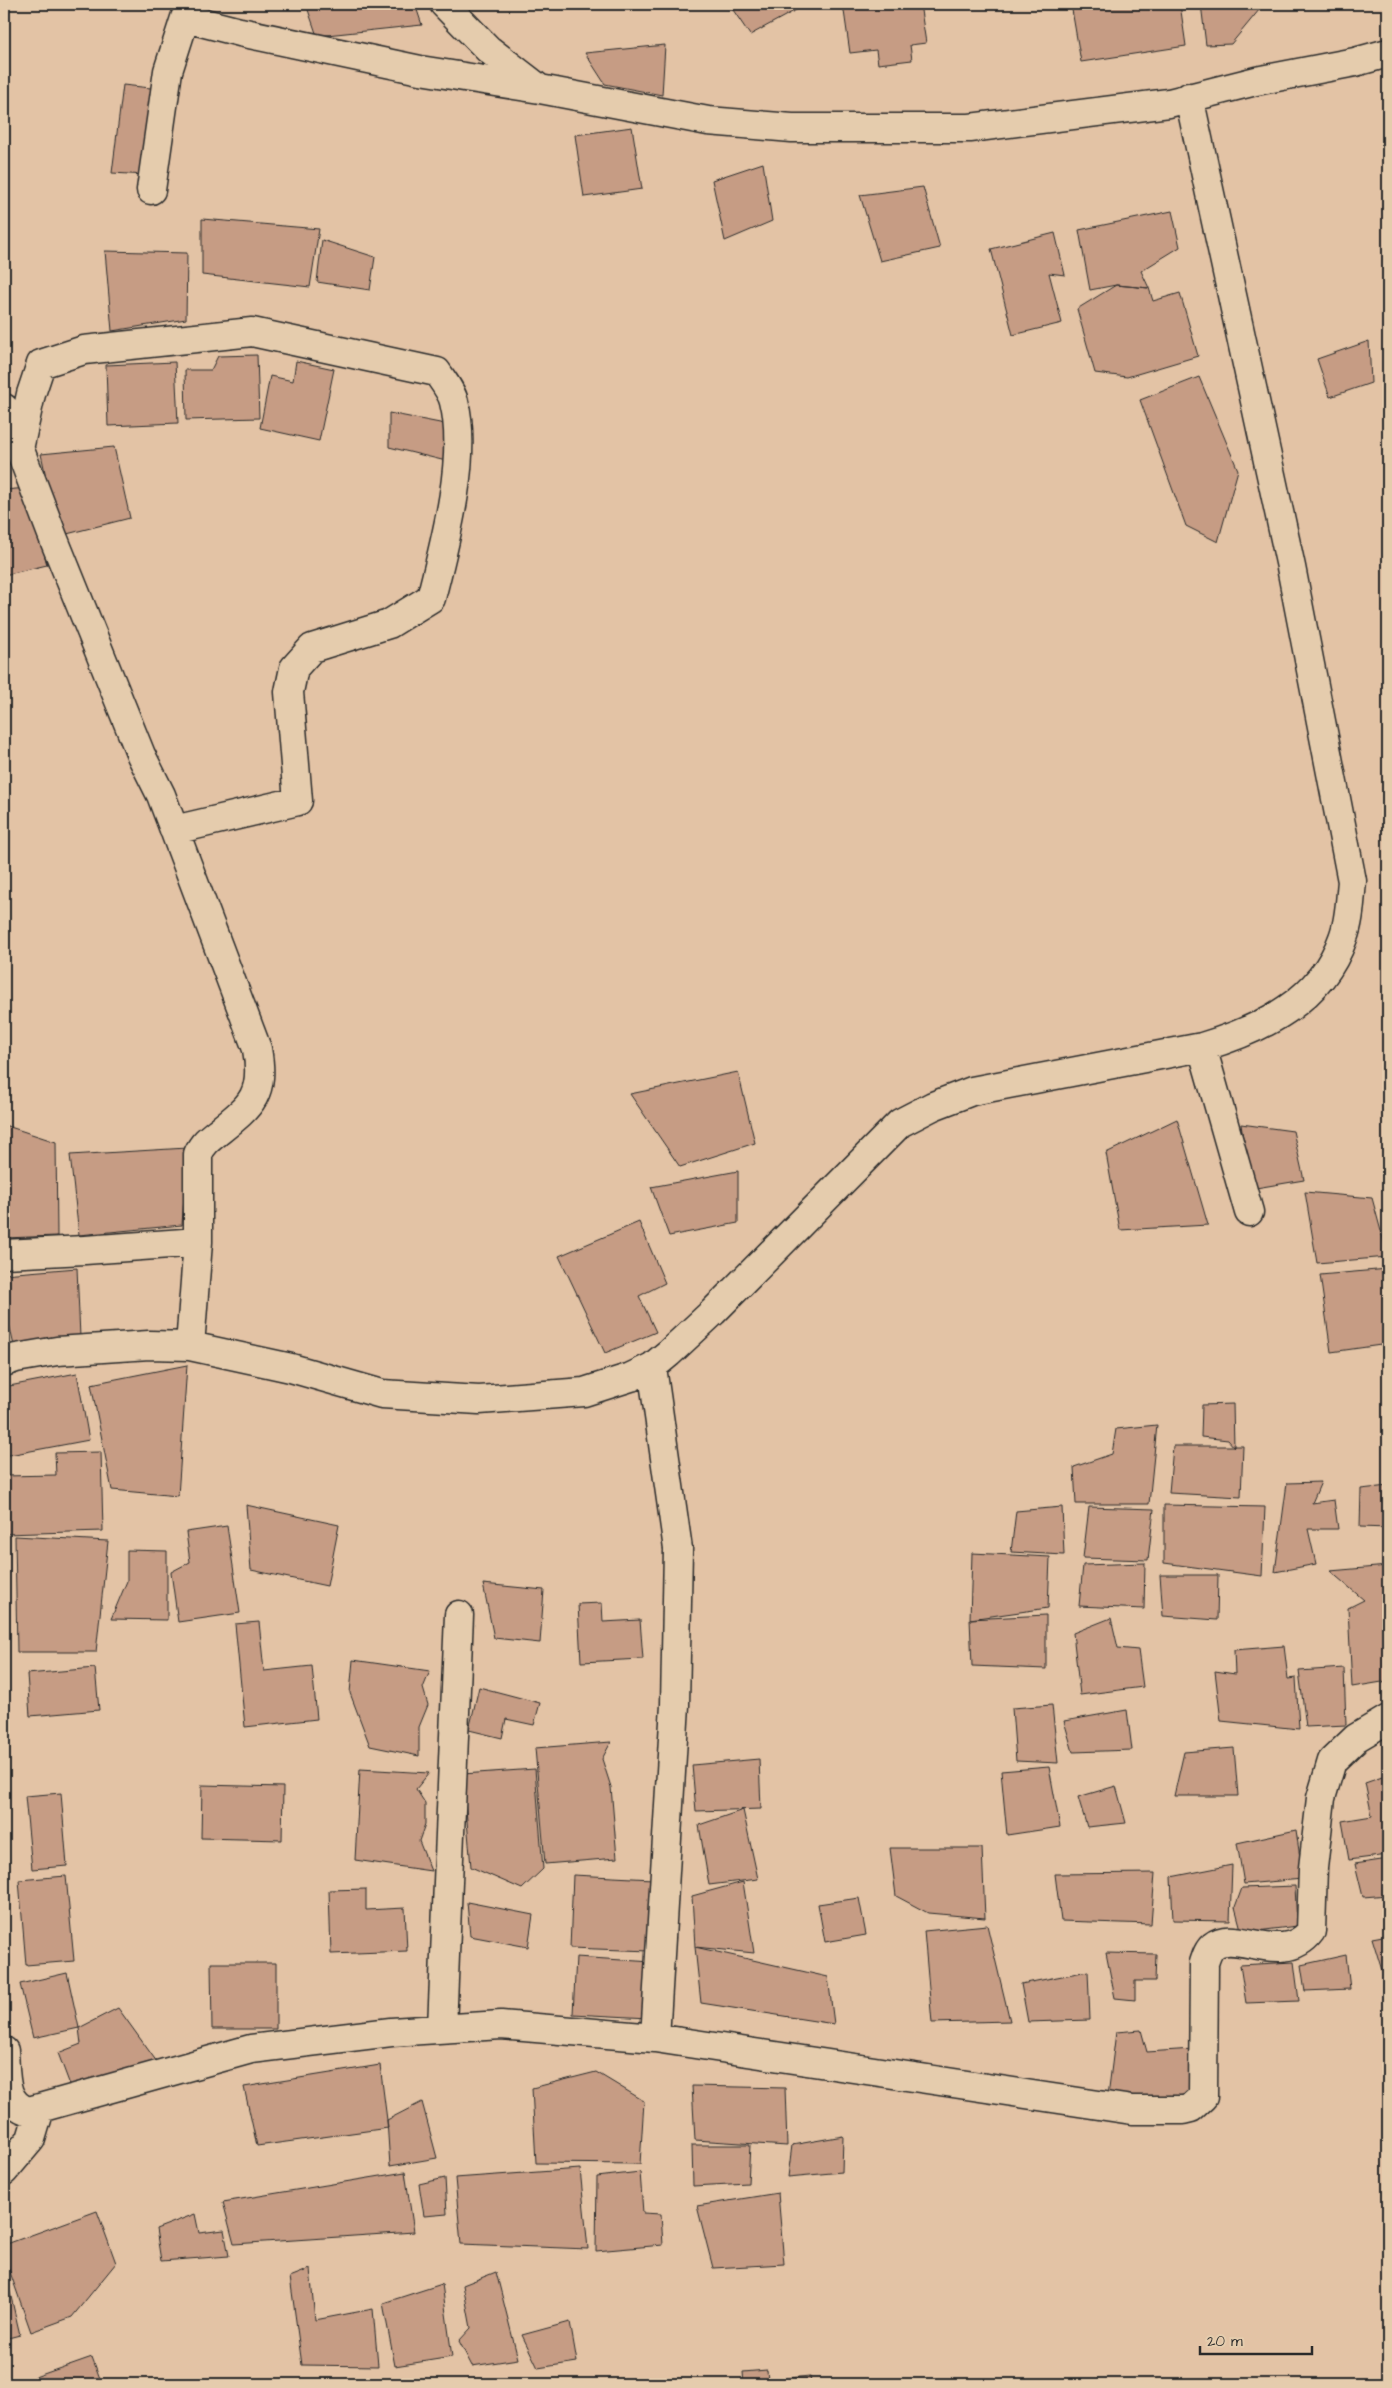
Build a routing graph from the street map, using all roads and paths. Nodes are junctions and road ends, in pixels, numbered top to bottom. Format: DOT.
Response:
graph roads {
  1 [pos="444,4"];
  2 [pos="186,11"];
  3 [pos="1388,53"];
  4 [pos="540,89"];
  5 [pos="1189,97"];
  6 [pos="151,190"];
  7 [pos="4,408"];
  8 [pos="19,449"];
  9 [pos="174,830"];
  10 [pos="1202,1047"];
  11 [pos="1250,1212"];
  12 [pos="198,1242"];
  13 [pos="4,1254"];
  14 [pos="190,1346"];
  15 [pos="4,1362"];
  16 [pos="652,1367"];
  17 [pos="459,1615"];
  18 [pos="1388,1719"];
  19 [pos="442,2028"];
  20 [pos="655,2038"];
  21 [pos="4,2051"];
  22 [pos="40,2109"];
  23 [pos="4,2171"];
  1 -- 4 [label="street"];
  2 -- 4 [label="street"];
  2 -- 6 [label="street"];
  3 -- 5 [label="street"];
  4 -- 5 [label="street"];
  5 -- 10 [label="street"];
  7 -- 8 [label="street"];
  8 -- 9 [label="street"];
  8 -- 9 [label="street"];
  9 -- 12 [label="street"];
  10 -- 11 [label="street"];
  10 -- 16 [label="street"];
  12 -- 13 [label="street"];
  12 -- 14 [label="street"];
  14 -- 15 [label="street"];
  14 -- 16 [label="street"];
  16 -- 20 [label="street"];
  17 -- 19 [label="street"];
  18 -- 20 [label="street"];
  19 -- 20 [label="street"];
  19 -- 22 [label="street"];
  21 -- 22 [label="street"];
  22 -- 23 [label="street"];
}
